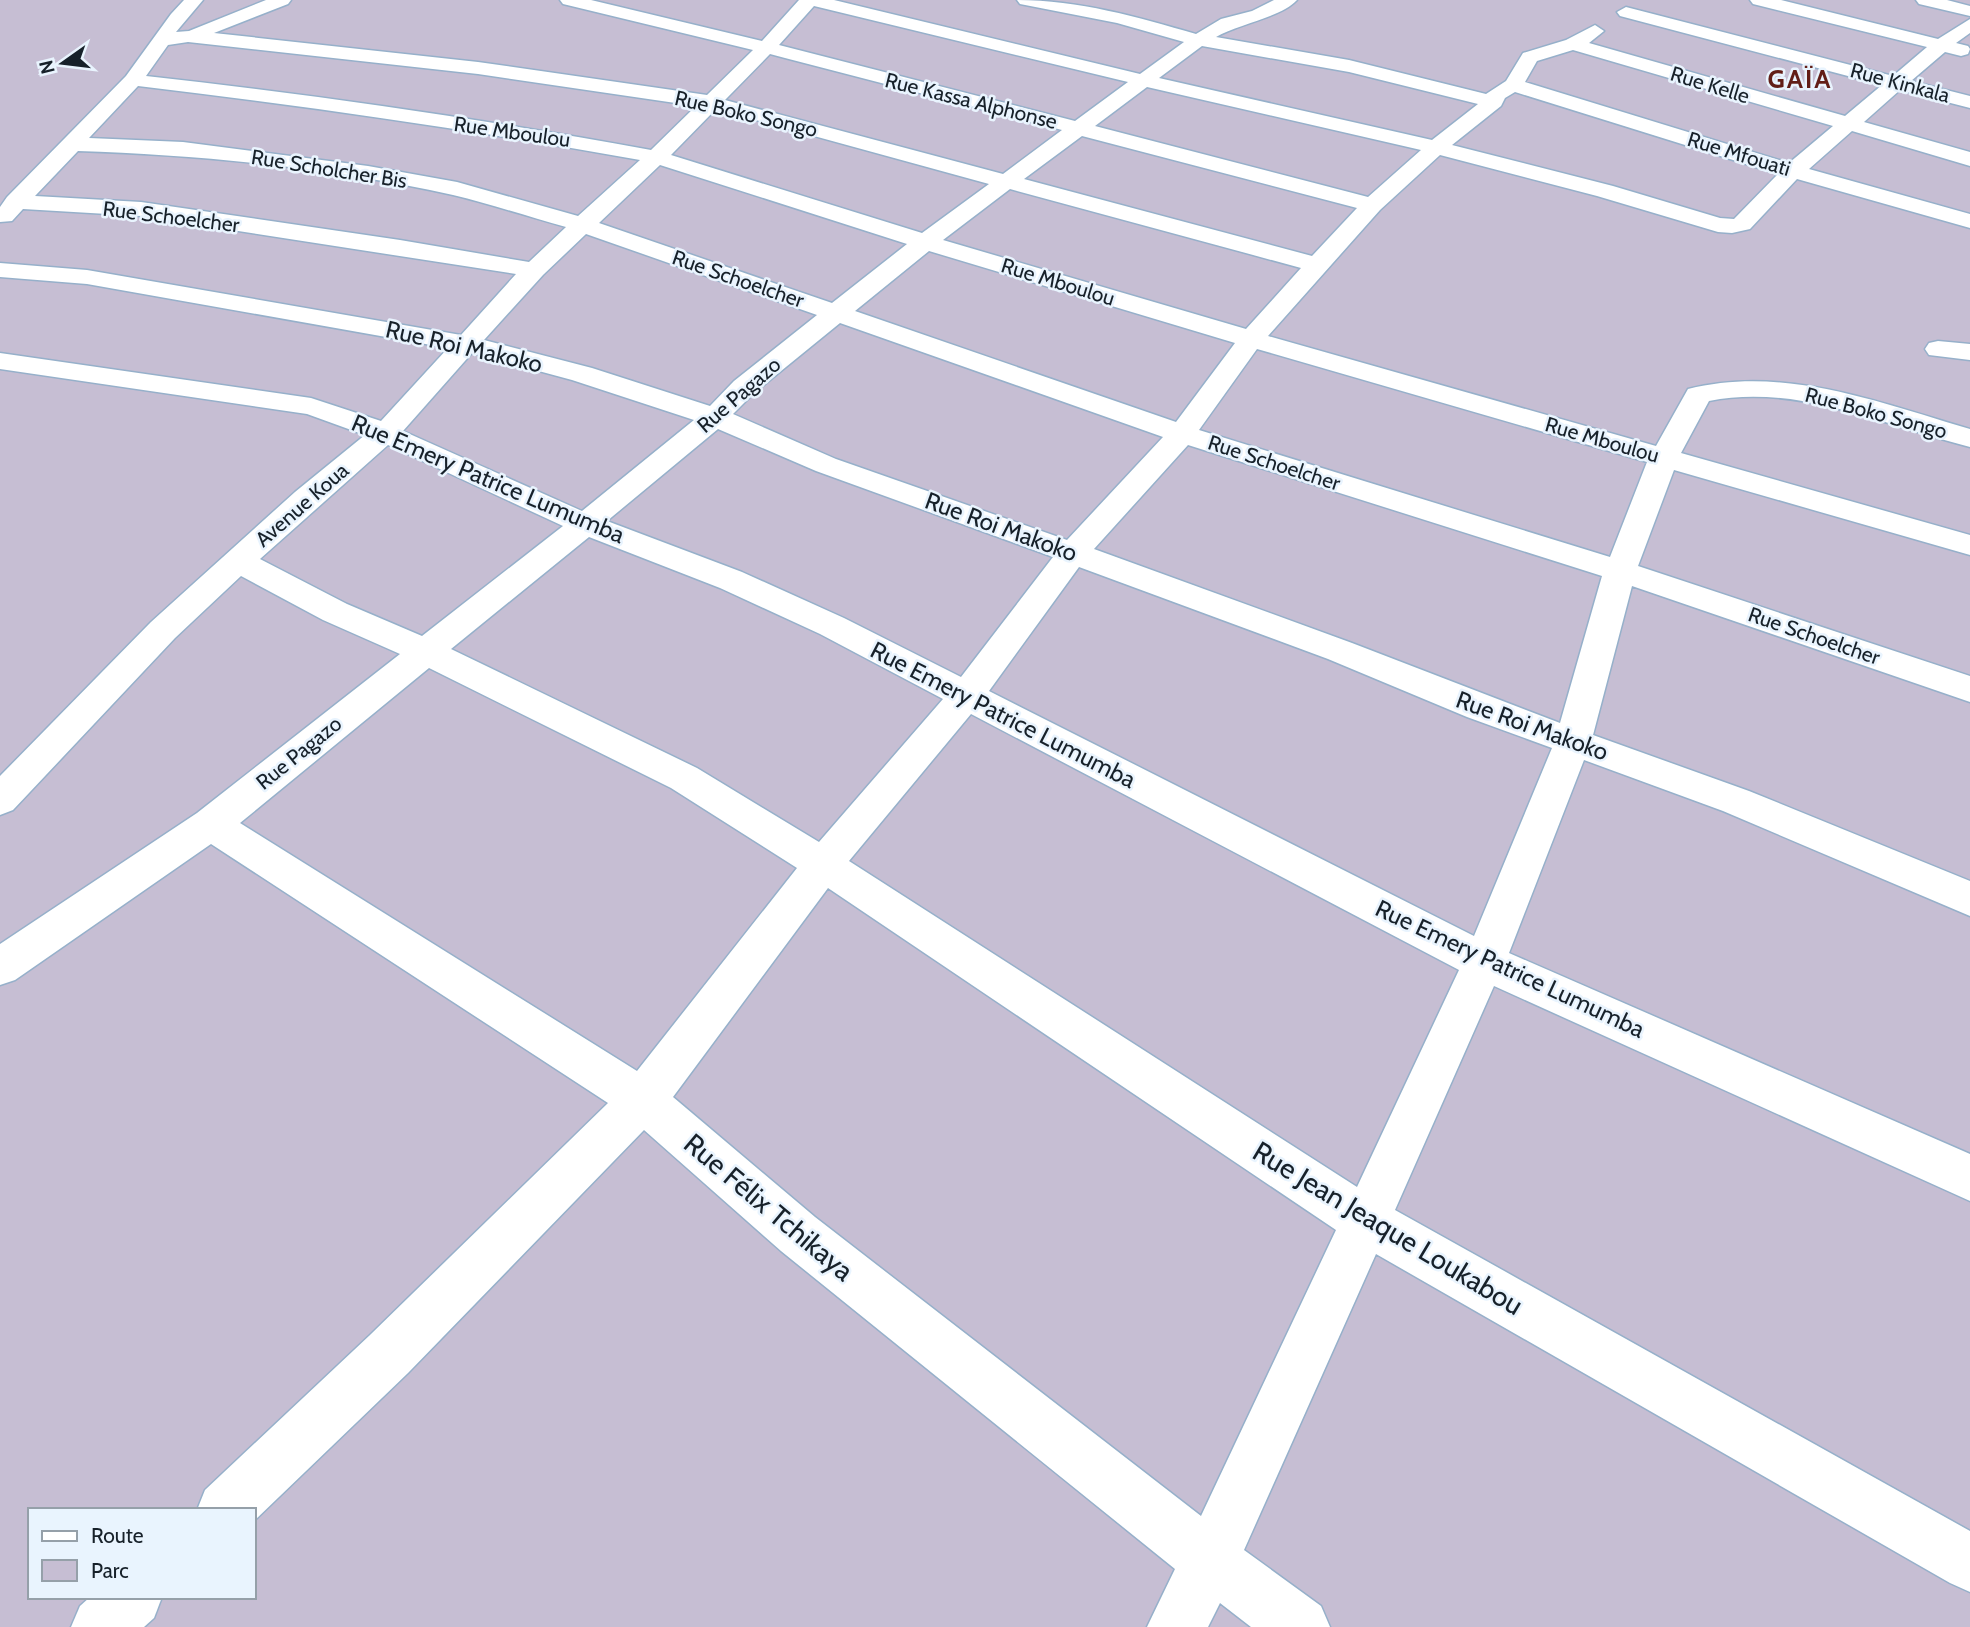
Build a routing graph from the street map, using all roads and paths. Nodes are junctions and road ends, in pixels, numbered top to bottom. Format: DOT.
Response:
graph roads {
  1 [pos="194,0"];
  2 [pos="282,0"];
  3 [pos="569,0"];
  4 [pos="810,0"];
  5 [pos="1026,0"];
  6 [pos="1288,0"];
  7 [pos="1644,0"];
  8 [pos="1759,0"];
  9 [pos="1925,0"];
  10 [pos="1222,4"];
  11 [pos="1970,11"];
  12 [pos="1626,12"];
  13 [pos="1258,15"];
  14 [pos="1970,24"];
  15 [pos="188,37"];
  16 [pos="161,40"];
  17 [pos="1198,40"];
  18 [pos="1573,44"];
  19 [pos="1941,45"];
  20 [pos="765,47"];
  21 [pos="1970,52"];
  22 [pos="133,80"];
  23 [pos="1146,81"];
  24 [pos="1898,83"];
  25 [pos="1505,91"];
  26 [pos="711,102"];
  27 [pos="1970,102"];
  28 [pos="1848,125"];
  29 [pos="1079,128"];
  30 [pos="70,144"];
  31 [pos="1436,147"];
  32 [pos="656,157"];
  33 [pos="1970,159"];
  34 [pos="1793,171"];
  35 [pos="1010,181"];
  36 [pos="15,202"];
  37 [pos="1372,205"];
  38 [pos="1970,221"];
  39 [pos="0,222"];
  40 [pos="583,225"];
  41 [pos="925,242"];
  42 [pos="1317,265"];
  43 [pos="0,270"];
  44 [pos="534,270"];
  45 [pos="837,313"];
  46 [pos="1251,339"];
  47 [pos="468,344"];
  48 [pos="1938,349"];
  49 [pos="1970,352"];
  50 [pos="0,362"];
  51 [pos="715,417"];
  52 [pos="384,433"];
  53 [pos="1182,434"];
  54 [pos="1970,438"];
  55 [pos="1664,457"];
  56 [pos="585,524"];
  57 [pos="1970,545"];
  58 [pos="1073,553"];
  59 [pos="238,561"];
  60 [pos="1620,571"];
  61 [pos="425,651"];
  62 [pos="1970,689"];
  63 [pos="965,697"];
  64 [pos="1573,741"];
  65 [pos="0,800"];
  66 [pos="211,824"];
  67 [pos="823,864"];
  68 [pos="1970,899"];
  69 [pos="1485,962"];
  70 [pos="0,967"];
  71 [pos="643,1100"];
  72 [pos="1970,1178"];
  73 [pos="1366,1221"];
  74 [pos="227,1508"];
  75 [pos="1210,1560"];
  76 [pos="1970,1563"];
  77 [pos="131,1599"];
  78 [pos="102,1627"];
  79 [pos="1177,1627"];
  80 [pos="1300,1627"];
  1 -- 16 [label="street"];
  2 -- 15 [label="street"];
  3 -- 20 [label="street, Rue Kassa Alphonse"];
  4 -- 20 [label="street, Avenue Koua"];
  4 -- 23 [label="street"];
  5 -- 17 [label="street, Rue Mfouati"];
  6 -- 13 [label="street, Rue Pagazo"];
  7 -- 12 [label="street"];
  8 -- 19 [label="street"];
  9 -- 11 [label="street"];
  10 -- 13 [label="street"];
  12 -- 18 [label="street"];
  12 -- 24 [label="street, Rue Kinkala"];
  13 -- 17 [label="street, Rue Pagazo"];
  14 -- 19 [label="street"];
  15 -- 16 [label="street, Rue Boko Songo"];
  15 -- 26 [label="street, Rue Boko Songo"];
  16 -- 22 [label="street"];
  17 -- 23 [label="street, Rue Pagazo"];
  17 -- 25 [label="street, Rue Mfouati"];
  18 -- 25 [label="street"];
  18 -- 28 [label="street, Rue Kelle"];
  19 -- 21 [label="street"];
  19 -- 24 [label="street"];
  20 -- 26 [label="street, Avenue Koua"];
  20 -- 29 [label="street, Rue Kassa Alphonse"];
  22 -- 30 [label="street"];
  22 -- 32 [label="street, Rue Mboulou"];
  23 -- 29 [label="street, Rue Pagazo"];
  23 -- 31 [label="street"];
  24 -- 27 [label="street, Rue Kinkala"];
  24 -- 28 [label="street"];
  25 -- 31 [label="street"];
  25 -- 34 [label="street, Rue Mfouati"];
  26 -- 32 [label="street, Avenue Koua"];
  26 -- 35 [label="street, Rue Boko Songo"];
  28 -- 33 [label="street, Rue Kelle"];
  28 -- 34 [label="street"];
  29 -- 35 [label="street, Rue Pagazo"];
  29 -- 37 [label="street, Rue Kassa Alphonse"];
  30 -- 36 [label="street"];
  30 -- 40 [label="street, Rue Scholcher Bis"];
  31 -- 34 [label="street"];
  31 -- 37 [label="street"];
  32 -- 40 [label="street, Avenue Koua"];
  32 -- 41 [label="street, Rue Mboulou"];
  34 -- 38 [label="street, Rue Mfouati"];
  35 -- 41 [label="street, Rue Pagazo"];
  35 -- 42 [label="street, Rue Boko Songo"];
  36 -- 39 [label="street"];
  36 -- 44 [label="street, Rue Schoelcher"];
  37 -- 42 [label="street"];
  40 -- 44 [label="street, Avenue Koua"];
  40 -- 45 [label="street, Rue Schoelcher"];
  41 -- 45 [label="street, Rue Pagazo"];
  41 -- 46 [label="street, Rue Mboulou"];
  42 -- 46 [label="street"];
  43 -- 47 [label="street, Rue Roi Makoko"];
  44 -- 47 [label="street, Avenue Koua"];
  45 -- 51 [label="street, Rue Pagazo"];
  45 -- 53 [label="street, Rue Schoelcher"];
  46 -- 53 [label="street"];
  46 -- 55 [label="street, Rue Mboulou"];
  47 -- 51 [label="street, Rue Roi Makoko"];
  47 -- 52 [label="street, Avenue Koua"];
  48 -- 49 [label="street"];
  50 -- 52 [label="street, Rue Emery Patrice Lumumba"];
  51 -- 56 [label="street, Rue Pagazo"];
  51 -- 58 [label="street, Rue Roi Makoko"];
  52 -- 56 [label="street, Rue Emery Patrice Lumumba"];
  52 -- 59 [label="street, Avenue Koua"];
  53 -- 58 [label="street"];
  53 -- 60 [label="street, Rue Schoelcher"];
  54 -- 55 [label="street, Rue Boko Songo"];
  55 -- 57 [label="street, Rue Mboulou"];
  55 -- 60 [label="street"];
  56 -- 61 [label="street, Rue Pagazo"];
  56 -- 63 [label="street, Rue Emery Patrice Lumumba"];
  58 -- 63 [label="street"];
  58 -- 64 [label="street, Rue Roi Makoko"];
  59 -- 61 [label="street, Rue Jean Jeaque Loukabou"];
  59 -- 65 [label="street, Avenue Koua"];
  60 -- 62 [label="street, Rue Schoelcher"];
  60 -- 64 [label="street"];
  61 -- 66 [label="street, Rue Pagazo"];
  61 -- 67 [label="street, Rue Jean Jeaque Loukabou"];
  63 -- 67 [label="street"];
  63 -- 69 [label="street, Rue Emery Patrice Lumumba"];
  64 -- 68 [label="street, Rue Roi Makoko"];
  64 -- 69 [label="street"];
  66 -- 70 [label="street, Rue Pagazo"];
  66 -- 71 [label="street, Rue Félix Tchikaya"];
  67 -- 71 [label="street"];
  67 -- 73 [label="street, Rue Jean Jeaque Loukabou"];
  69 -- 72 [label="street, Rue Emery Patrice Lumumba"];
  69 -- 73 [label="street"];
  71 -- 74 [label="street"];
  71 -- 75 [label="street, Rue Félix Tchikaya"];
  73 -- 75 [label="street"];
  73 -- 76 [label="street, Rue Jean Jeaque Loukabou"];
  75 -- 79 [label="street"];
  75 -- 80 [label="street, Rue Félix Tchikaya"];
  77 -- 78 [label="street"];
}
